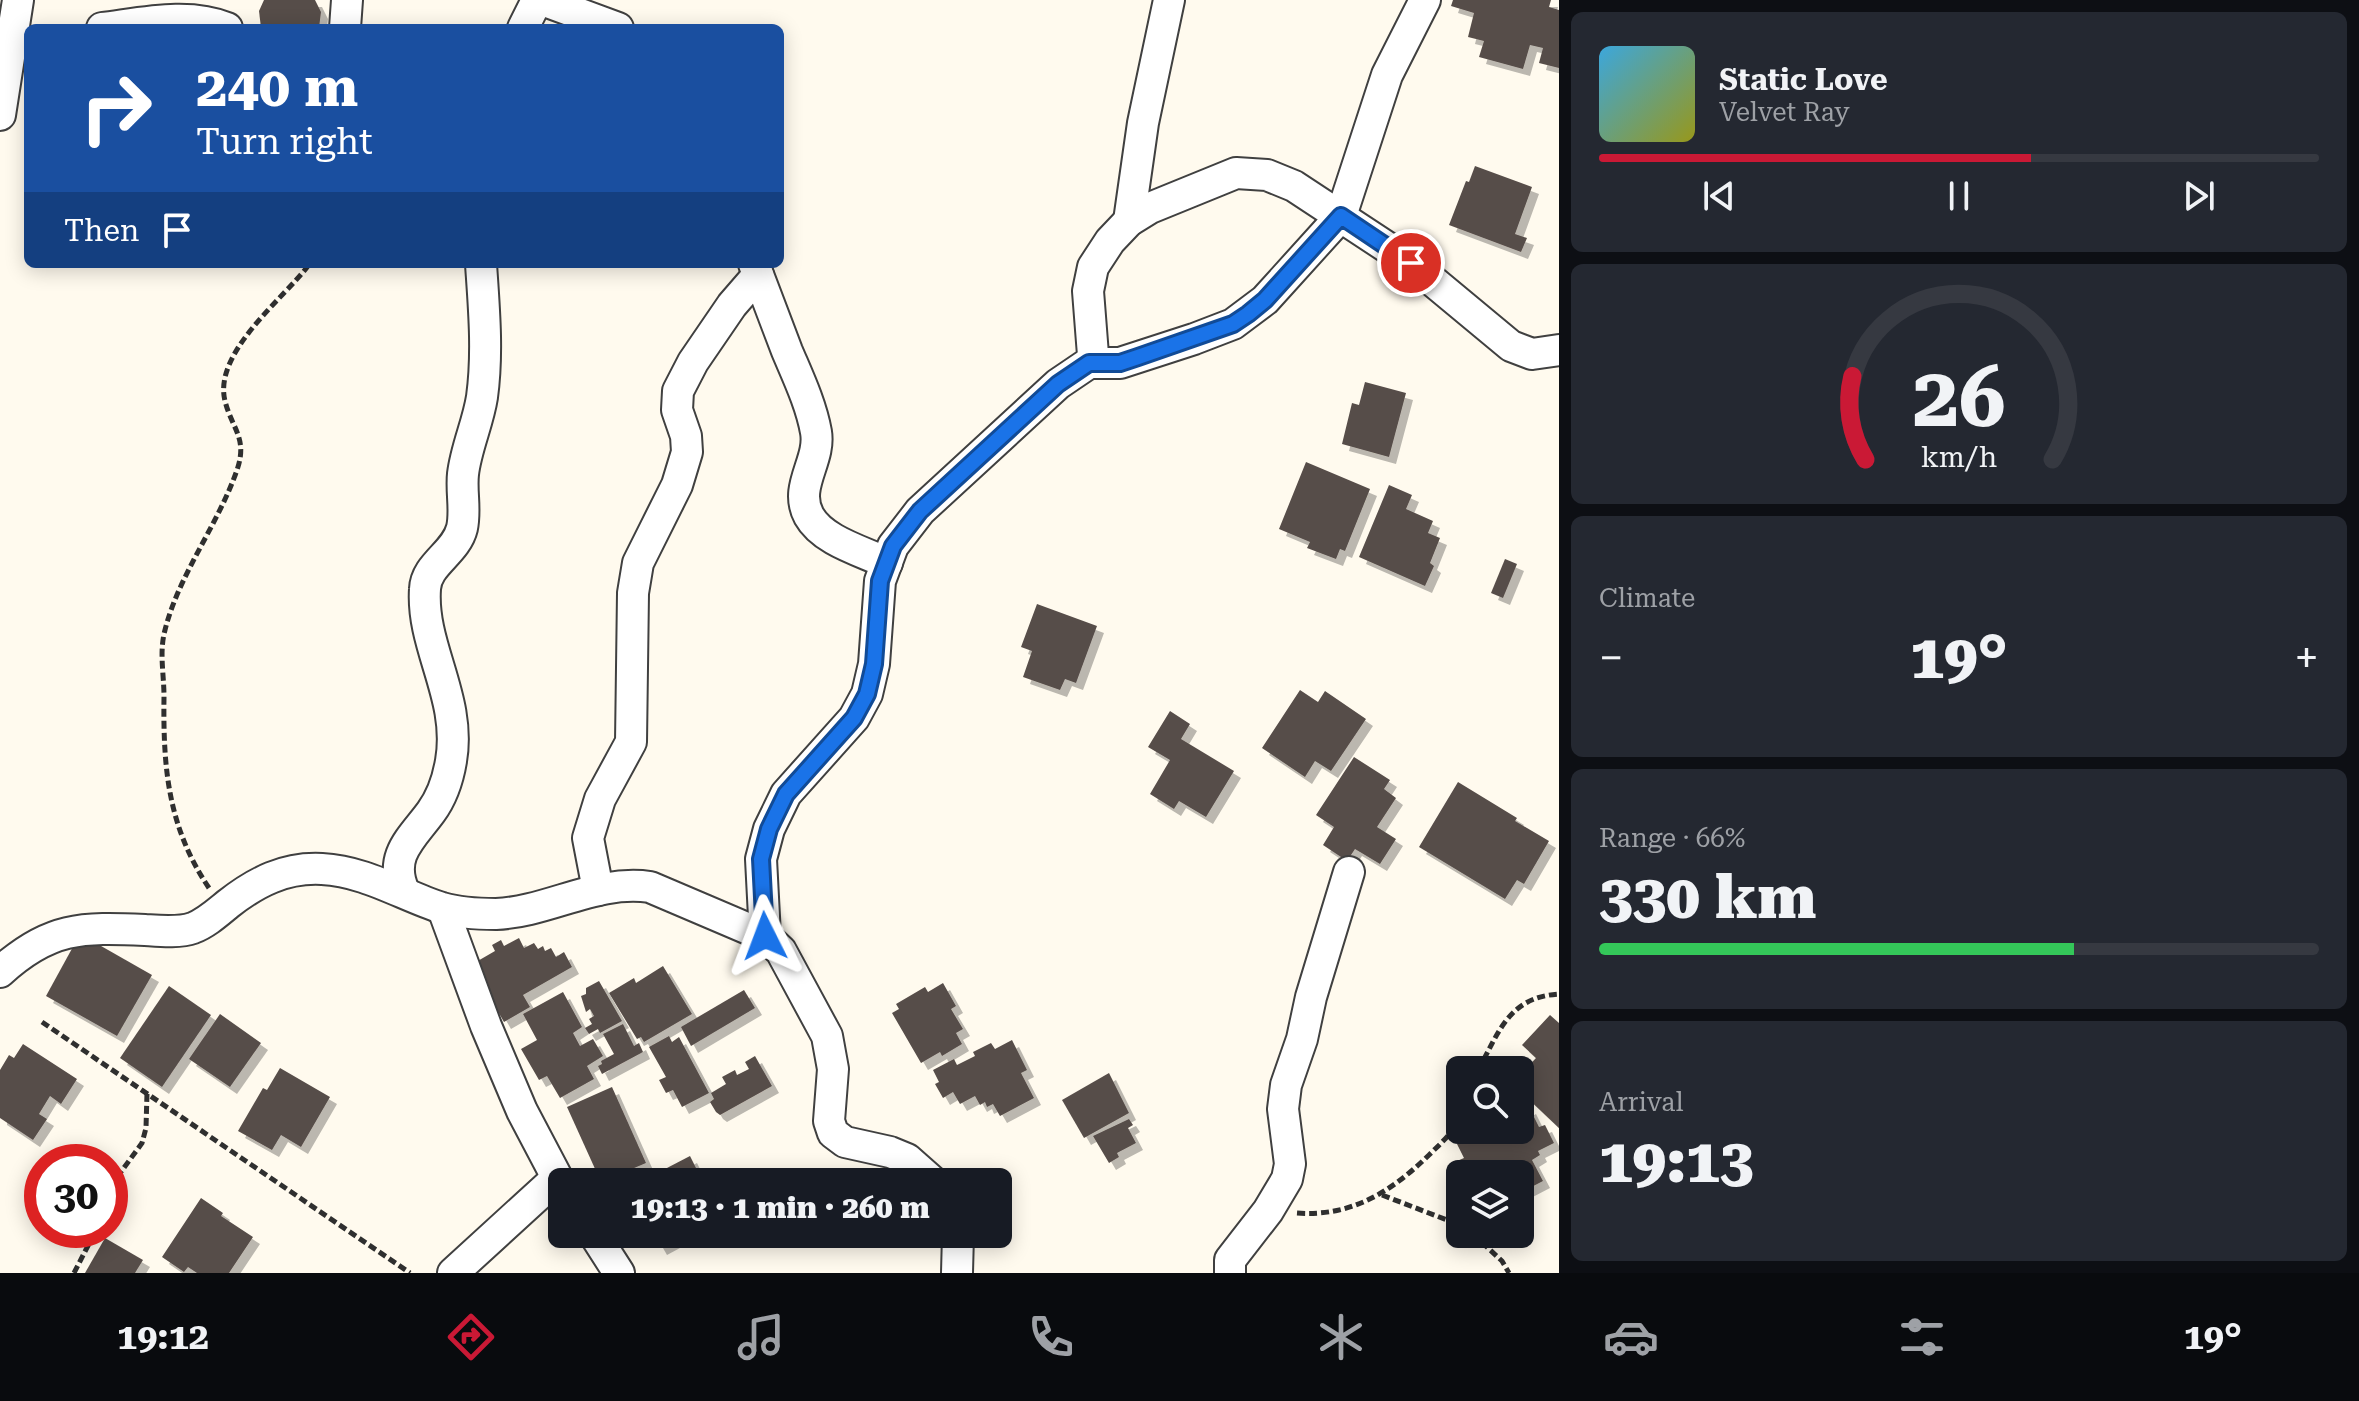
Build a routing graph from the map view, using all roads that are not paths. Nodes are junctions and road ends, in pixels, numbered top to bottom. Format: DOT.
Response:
graph roads {
  1 [pos="18,0"];
  2 [pos="347,0"];
  3 [pos="540,0"];
  4 [pos="1169,0"];
  5 [pos="1425,0"];
  6 [pos="138,24"];
  7 [pos="214,24"];
  8 [pos="345,24"];
  9 [pos="525,24"];
  10 [pos="607,24"];
  11 [pos="19,40"];
  12 [pos="0,115"];
  13 [pos="1341,216"];
  14 [pos="1129,221"];
  15 [pos="481,268"];
  16 [pos="756,269"];
  17 [pos="1559,350"];
  18 [pos="1089,363"];
  19 [pos="887,563"];
  20 [pos="1349,872"];
  21 [pos="598,890"];
  22 [pos="404,891"];
  23 [pos="443,909"];
  24 [pos="765,936"];
  25 [pos="0,972"];
  26 [pos="552,1168"];
  27 [pos="917,1168"];
  28 [pos="548,1191"];
  29 [pos="603,1248"];
  30 [pos="958,1248"];
  31 [pos="453,1273"];
  32 [pos="619,1273"];
  33 [pos="957,1273"];
  34 [pos="1230,1273"];
  1 -- 11 [label="street"];
  2 -- 8 [label="street"];
  3 -- 9 [label="street"];
  3 -- 10 [label="street"];
  4 -- 14 [label="street"];
  5 -- 13 [label="street"];
  6 -- 7 [label="street"];
  11 -- 12 [label="street"];
  13 -- 14 [label="street"];
  13 -- 17 [label="street"];
  13 -- 18 [label="street"];
  14 -- 18 [label="street"];
  15 -- 22 [label="street"];
  16 -- 19 [label="street"];
  16 -- 21 [label="street"];
  18 -- 19 [label="street"];
  19 -- 24 [label="street"];
  20 -- 34 [label="street"];
  21 -- 23 [label="street"];
  21 -- 24 [label="street"];
  22 -- 23 [label="street"];
  22 -- 25 [label="street"];
  23 -- 26 [label="street"];
  24 -- 27 [label="street"];
  28 -- 31 [label="street"];
  29 -- 32 [label="street"];
  30 -- 33 [label="street"];
}
